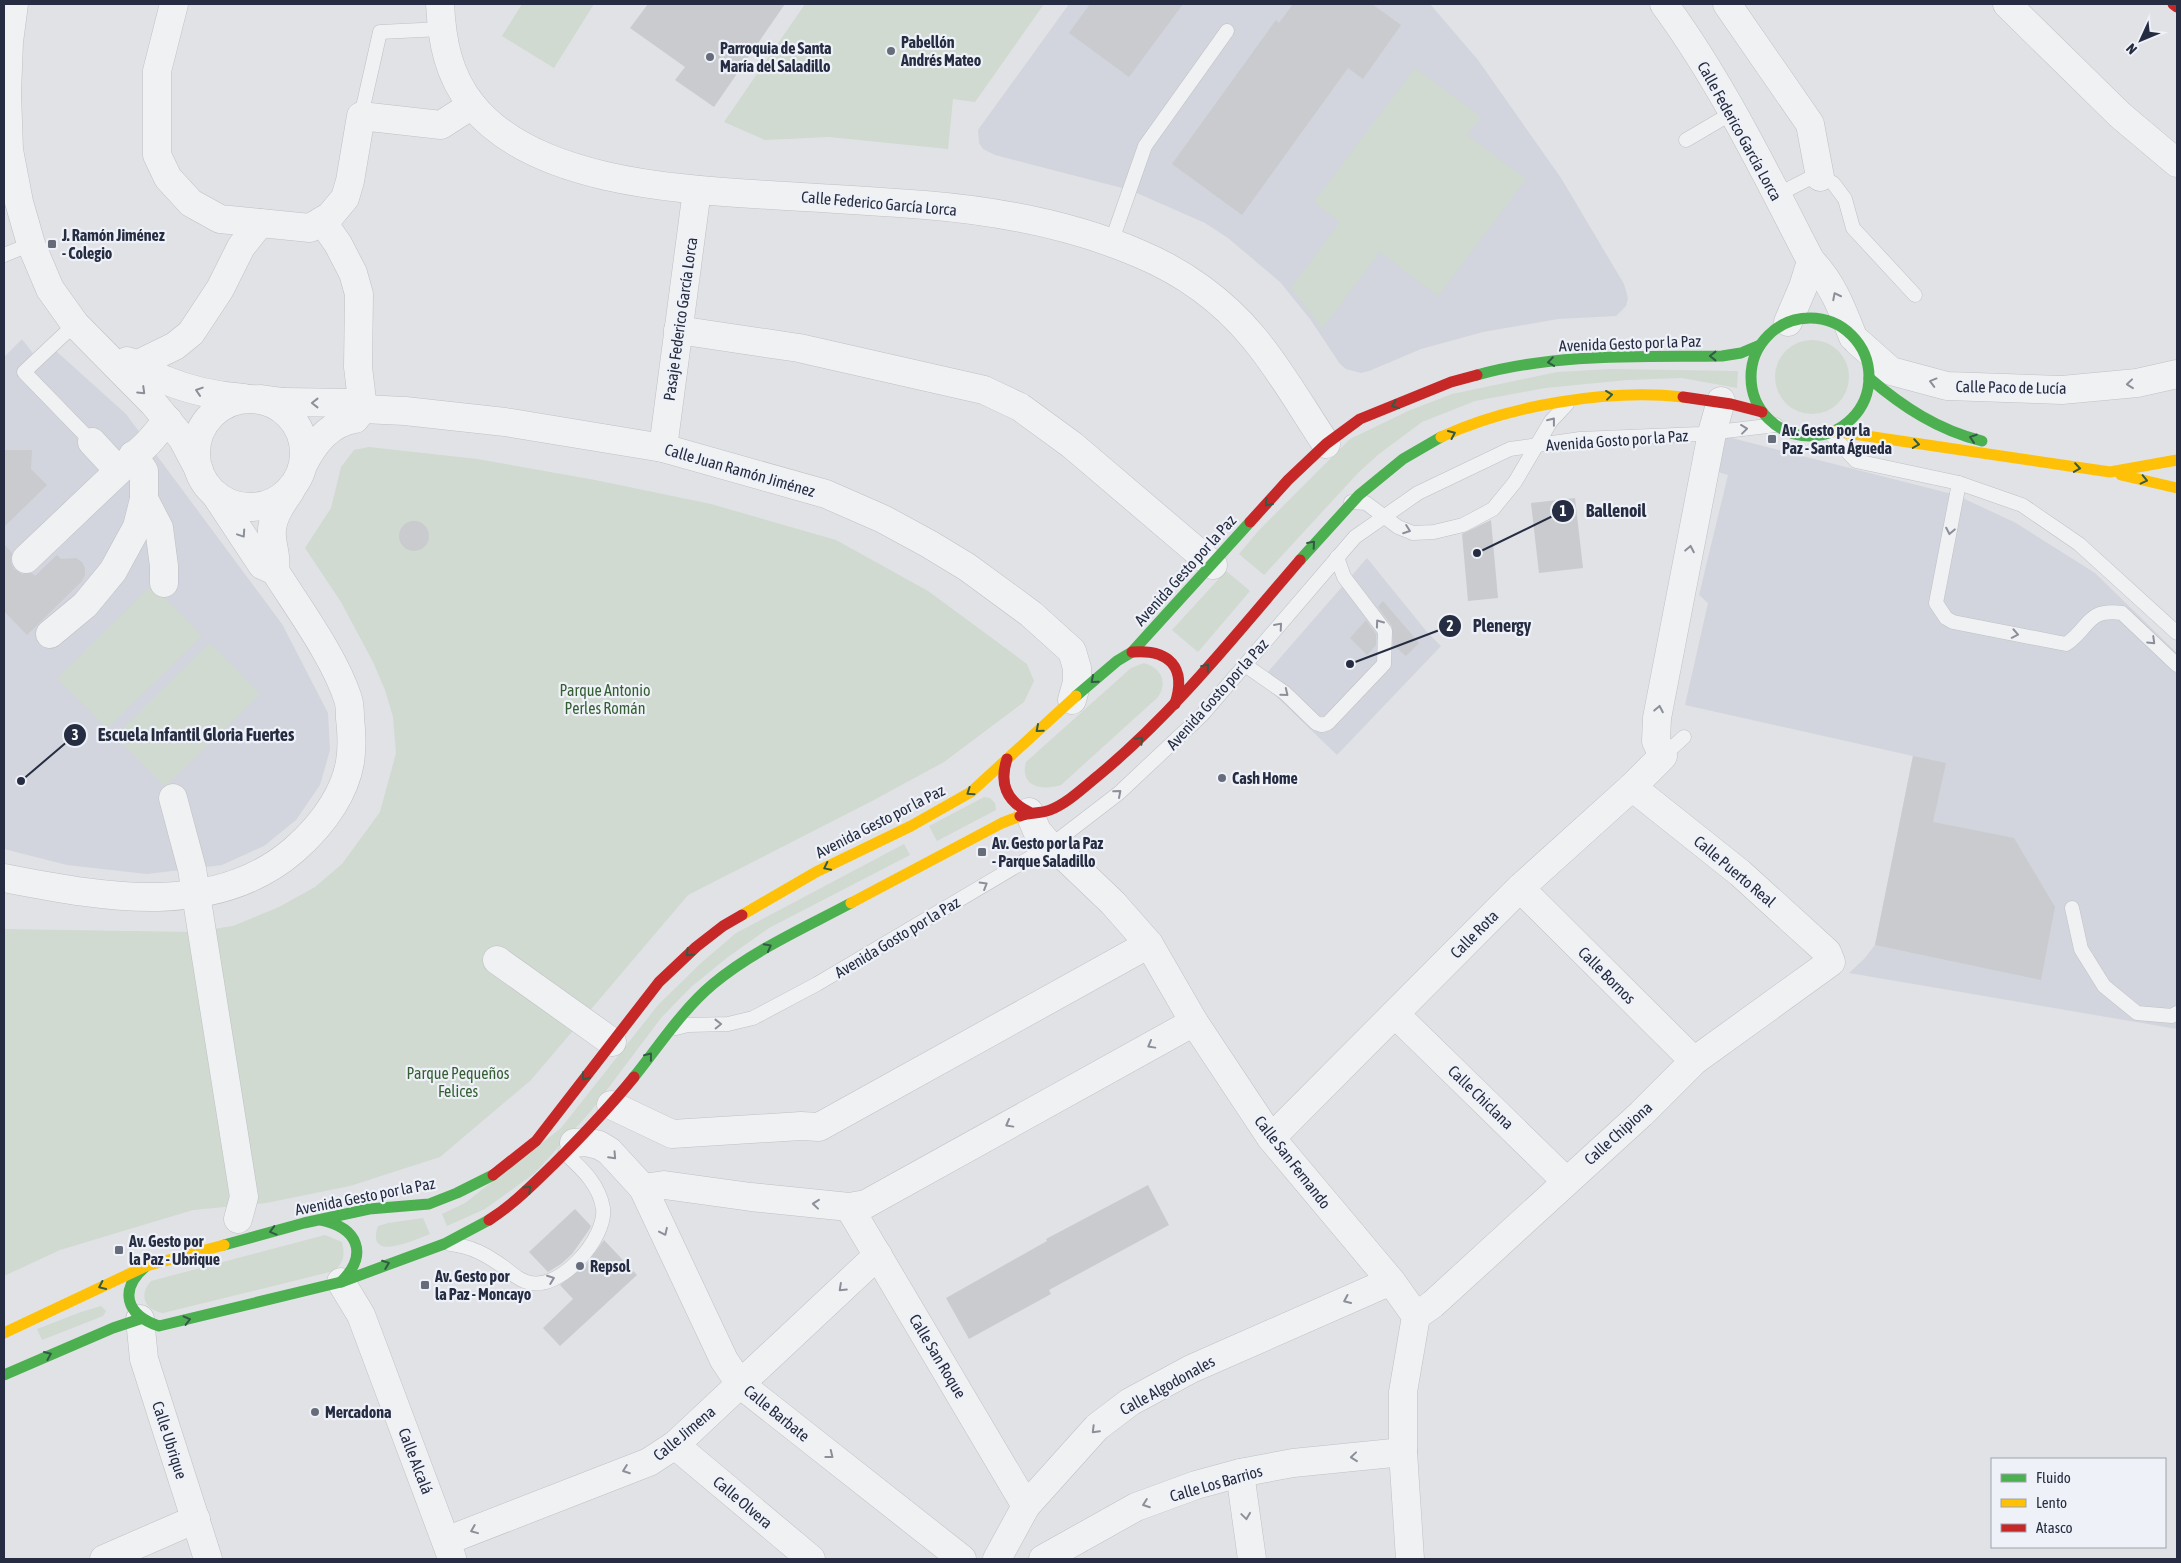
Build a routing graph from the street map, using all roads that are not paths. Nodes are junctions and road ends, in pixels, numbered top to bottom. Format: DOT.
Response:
graph roads {
  1 [pos="14,4"];
  2 [pos="174,4"];
  3 [pos="1664,4"];
  4 [pos="1727,4"];
  5 [pos="2007,4"];
  6 [pos="2173,4"];
  7 [pos="2177,7"];
  8 [pos="441,16"];
  9 [pos="1227,31"];
  10 [pos="472,105"];
  11 [pos="1732,113"];
  12 [pos="360,116"];
  13 [pos="1686,140"];
  14 [pos="2177,163"];
  15 [pos="8,168"];
  16 [pos="1820,177"];
  17 [pos="697,190"];
  18 [pos="1776,195"];
  19 [pos="322,221"];
  20 [pos="260,224"];
  21 [pos="1112,243"];
  22 [pos="31,244"];
  23 [pos="4,255"];
  24 [pos="1811,261"];
  25 [pos="1915,295"];
  26 [pos="1788,322"];
  27 [pos="75,324"];
  28 [pos="678,330"];
  29 [pos="1855,339"];
  30 [pos="1760,345"];
  31 [pos="109,356"];
  32 [pos="138,364"];
  33 [pos="2177,374"];
  34 [pos="1869,378"];
  35 [pos="254,399"];
  36 [pos="1571,400"];
  37 [pos="1721,401"];
  38 [pos="363,409"];
  39 [pos="1762,412"];
  40 [pos="168,420"];
  41 [pos="1776,425"];
  42 [pos="1832,432"];
  43 [pos="1712,433"];
  44 [pos="92,442"];
  45 [pos="1989,442"];
  46 [pos="1326,444"];
  47 [pos="1536,445"];
  48 [pos="663,448"];
  49 [pos="2177,460"];
  50 [pos="126,463"];
  51 [pos="304,463"];
  52 [pos="199,470"];
  53 [pos="2110,472"];
  54 [pos="1959,483"];
  55 [pos="2177,488"];
  56 [pos="292,489"];
  57 [pos="215,494"];
  58 [pos="144,499"];
  59 [pos="1350,502"];
  60 [pos="1386,516"];
  61 [pos="1337,557"];
  62 [pos="26,560"];
  63 [pos="1213,565"];
  64 [pos="275,571"];
  65 [pos="164,583"];
  66 [pos="2177,633"];
  67 [pos="50,634"];
  68 [pos="1072,651"];
  69 [pos="1124,657"];
  70 [pos="1245,665"];
  71 [pos="2177,665"];
  72 [pos="1072,700"];
  73 [pos="1175,704"];
  74 [pos="1684,737"];
  75 [pos="1663,756"];
  76 [pos="1006,759"];
  77 [pos="1632,787"];
  78 [pos="173,798"];
  79 [pos="1029,812"];
  80 [pos="1050,846"];
  81 [pos="4,878"];
  82 [pos="1520,888"];
  83 [pos="196,894"];
  84 [pos="2072,908"];
  85 [pos="1148,944"];
  86 [pos="497,960"];
  87 [pos="1831,962"];
  88 [pos="2177,1013"];
  89 [pos="1395,1014"];
  90 [pos="1194,1022"];
  91 [pos="670,1030"];
  92 [pos="612,1042"];
  93 [pos="1694,1061"];
  94 [pos="611,1105"];
  95 [pos="1271,1138"];
  96 [pos="570,1148"];
  97 [pos="1566,1181"];
  98 [pos="643,1188"];
  99 [pos="850,1207"];
  100 [pos="238,1219"];
  101 [pos="321,1220"];
  102 [pos="444,1244"];
  103 [pos="878,1255"];
  104 [pos="146,1266"];
  105 [pos="1391,1281"];
  106 [pos="340,1282"];
  107 [pos="1416,1316"];
  108 [pos="140,1319"];
  109 [pos="4,1333"];
  110 [pos="4,1375"];
  111 [pos="740,1384"];
  112 [pos="675,1445"];
  113 [pos="1403,1452"];
  114 [pos="1240,1473"];
  115 [pos="1026,1506"];
  116 [pos="196,1519"];
  117 [pos="449,1550"];
  118 [pos="104,1559"];
  119 [pos="208,1559"];
  120 [pos="811,1559"];
  121 [pos="962,1559"];
  122 [pos="997,1559"];
  123 [pos="1043,1559"];
  124 [pos="1252,1559"];
  125 [pos="1410,1559"];
  1 -- 15 [label="street, Calle Juan Ramón Jiménez"];
  2 -- 20 [label="street"];
  3 -- 11 [label="street, Calle Federico García Lorca"];
  4 -- 16 [label="street"];
  5 -- 14 [label="street"];
  6 -- 7 [label="main road"];
  8 -- 10 [label="street, Calle Federico García Lorca"];
  8 -- 12 [label="lane"];
  9 -- 21 [label="lane"];
  10 -- 12 [label="street"];
  10 -- 17 [label="street, Calle Federico García Lorca"];
  11 -- 13 [label="lane"];
  11 -- 18 [label="street, Calle Federico García Lorca"];
  12 -- 19 [label="street"];
  15 -- 22 [label="street, Calle Juan Ramón Jiménez"];
  16 -- 18 [label="lane"];
  16 -- 25 [label="lane"];
  17 -- 21 [label="street, Calle Federico García Lorca"];
  17 -- 28 [label="street, Pasaje Federico García Lorca"];
  18 -- 24 [label="street, Calle Federico García Lorca"];
  19 -- 20 [label="street"];
  19 -- 38 [label="street"];
  20 -- 32 [label="street"];
  21 -- 46 [label="street, Calle Federico García Lorca"];
  22 -- 23 [label="lane"];
  22 -- 27 [label="street, Calle Juan Ramón Jiménez"];
  24 -- 26 [label="street"];
  29 -- 24 [label="street, Calle Federico García Lorca, one-way"];
  26 -- 29 [label="main road"];
  26 -- 30 [label="main road"];
  27 -- 31 [label="street, Calle Juan Ramón Jiménez"];
  27 -- 44 [label="lane"];
  28 -- 48 [label="street, Pasaje Federico García Lorca"];
  28 -- 63 [label="street"];
  33 -- 29 [label="street, Calle Paco de Lucía, one-way"];
  29 -- 34 [label="main road"];
  30 -- 39 [label="main road"];
  30 -- 46 [label="main road, Avenida Gesto por la Paz, one-way"];
  31 -- 32 [label="street, Calle Juan Ramón Jiménez"];
  31 -- 40 [label="street, Calle Juan Ramón Jiménez, one-way"];
  35 -- 32 [label="street, Calle Juan Ramón Jiménez, one-way"];
  34 -- 42 [label="main road"];
  45 -- 34 [label="main road, one-way"];
  38 -- 35 [label="street, Calle Juan Ramón Jiménez, one-way"];
  35 -- 51 [label="street"];
  35 -- 52 [label="street"];
  36 -- 37 [label="main road, one-way"];
  47 -- 36 [label="lane, one-way"];
  59 -- 36 [label="main road, one-way"];
  37 -- 39 [label="main road"];
  37 -- 43 [label="street"];
  38 -- 48 [label="street, Calle Juan Ramón Jiménez"];
  38 -- 51 [label="street"];
  39 -- 41 [label="main road"];
  40 -- 50 [label="street"];
  40 -- 52 [label="street, Calle Juan Ramón Jiménez"];
  41 -- 42 [label="main road"];
  43 -- 41 [label="lane, Avenida Gosto por la Paz, one-way"];
  42 -- 53 [label="main road, one-way"];
  42 -- 54 [label="lane"];
  43 -- 47 [label="lane, Avenida Gosto por la Paz"];
  75 -- 43 [label="street, one-way"];
  44 -- 50 [label="street"];
  46 -- 63 [label="main road, Avenida Gesto por la Paz, one-way"];
  47 -- 60 [label="lane, Avenida Gosto por la Paz"];
  60 -- 47 [label="lane, one-way"];
  48 -- 68 [label="street, Calle Juan Ramón Jiménez"];
  49 -- 53 [label="main road"];
  50 -- 58 [label="street"];
  50 -- 62 [label="street"];
  51 -- 56 [label="street"];
  52 -- 57 [label="street"];
  53 -- 55 [label="main road, one-way"];
  54 -- 66 [label="lane"];
  54 -- 71 [label="lane, one-way"];
  56 -- 57 [label="street"];
  56 -- 64 [label="street"];
  57 -- 64 [label="street, one-way"];
  58 -- 65 [label="street"];
  58 -- 67 [label="street"];
  59 -- 60 [label="lane"];
  73 -- 59 [label="main road, one-way"];
  60 -- 61 [label="lane, Avenida Gosto por la Paz"];
  70 -- 61 [label="lane, Avenida Gosto por la Paz, one-way"];
  70 -- 61 [label="lane, one-way"];
  63 -- 69 [label="main road, Avenida Gesto por la Paz"];
  64 -- 83 [label="street"];
  68 -- 69 [label="street, Calle Juan Ramón Jiménez"];
  68 -- 72 [label="street"];
  69 -- 72 [label="main road, Avenida Gesto por la Paz, one-way"];
  69 -- 73 [label="main road"];
  80 -- 70 [label="lane, Avenida Gosto por la Paz, one-way"];
  72 -- 76 [label="main road, Avenida Gesto por la Paz, one-way"];
  79 -- 73 [label="main road, one-way"];
  74 -- 75 [label="lane, Calle Rota"];
  75 -- 77 [label="street, Calle Rota"];
  76 -- 79 [label="main road"];
  76 -- 92 [label="main road, Avenida Gesto por la Paz, one-way"];
  77 -- 82 [label="street, Calle Rota"];
  77 -- 87 [label="street, Calle Puerto Real"];
  78 -- 83 [label="street"];
  79 -- 80 [label="street, Calle San Fernando"];
  91 -- 79 [label="main road, one-way"];
  80 -- 85 [label="street, Calle San Fernando"];
  91 -- 80 [label="lane, Avenida Gosto por la Paz, one-way"];
  81 -- 83 [label="street"];
  82 -- 89 [label="street, Calle Rota"];
  82 -- 93 [label="street, Calle Bornos"];
  83 -- 100 [label="street"];
  84 -- 88 [label="lane"];
  85 -- 90 [label="street, Calle San Fernando"];
  85 -- 94 [label="street"];
  86 -- 92 [label="street"];
  87 -- 93 [label="street, Calle Chipiona"];
  89 -- 95 [label="street, Calle Rota"];
  89 -- 97 [label="street, Calle Chiclana"];
  90 -- 95 [label="street, Calle San Fernando"];
  90 -- 99 [label="street, one-way"];
  94 -- 91 [label="main road, one-way"];
  92 -- 101 [label="main road, Avenida Gesto por la Paz, one-way"];
  93 -- 97 [label="street, Calle Chipiona"];
  94 -- 96 [label="main road"];
  95 -- 105 [label="street, Calle San Fernando"];
  96 -- 98 [label="street, Calle Barbate, one-way"];
  102 -- 96 [label="main road, one-way"];
  102 -- 96 [label="lane, one-way"];
  97 -- 107 [label="street, Calle Chipiona"];
  99 -- 98 [label="street, one-way"];
  98 -- 111 [label="street, Calle Barbate, one-way"];
  99 -- 103 [label="street, Calle San Roque"];
  101 -- 104 [label="main road, Avenida Gesto por la Paz, one-way"];
  101 -- 106 [label="main road"];
  106 -- 102 [label="main road, one-way"];
  103 -- 111 [label="street, Calle Jimena, one-way"];
  103 -- 115 [label="street, Calle San Roque"];
  104 -- 108 [label="main road"];
  104 -- 109 [label="main road, Avenida Gesto por la Paz, one-way"];
  105 -- 107 [label="street, Calle San Fernando"];
  105 -- 115 [label="street, Calle Algodonales, one-way"];
  108 -- 106 [label="main road, one-way"];
  106 -- 117 [label="street, Calle Alcalá"];
  107 -- 113 [label="street"];
  110 -- 108 [label="main road, one-way"];
  108 -- 116 [label="street, Calle Ubrique"];
  111 -- 112 [label="street, Calle Jimena"];
  111 -- 121 [label="street, Calle Barbate, one-way"];
  112 -- 117 [label="street, Calle Jimena, one-way"];
  112 -- 120 [label="street, Calle Olvera"];
  113 -- 114 [label="street, Calle Los Barrios, one-way"];
  113 -- 125 [label="street"];
  114 -- 123 [label="street, Calle Los Barrios, one-way"];
  114 -- 124 [label="street, one-way"];
  115 -- 122 [label="street, Calle Algodonales"];
  116 -- 118 [label="street"];
  116 -- 119 [label="street, Calle Ubrique"];
}
